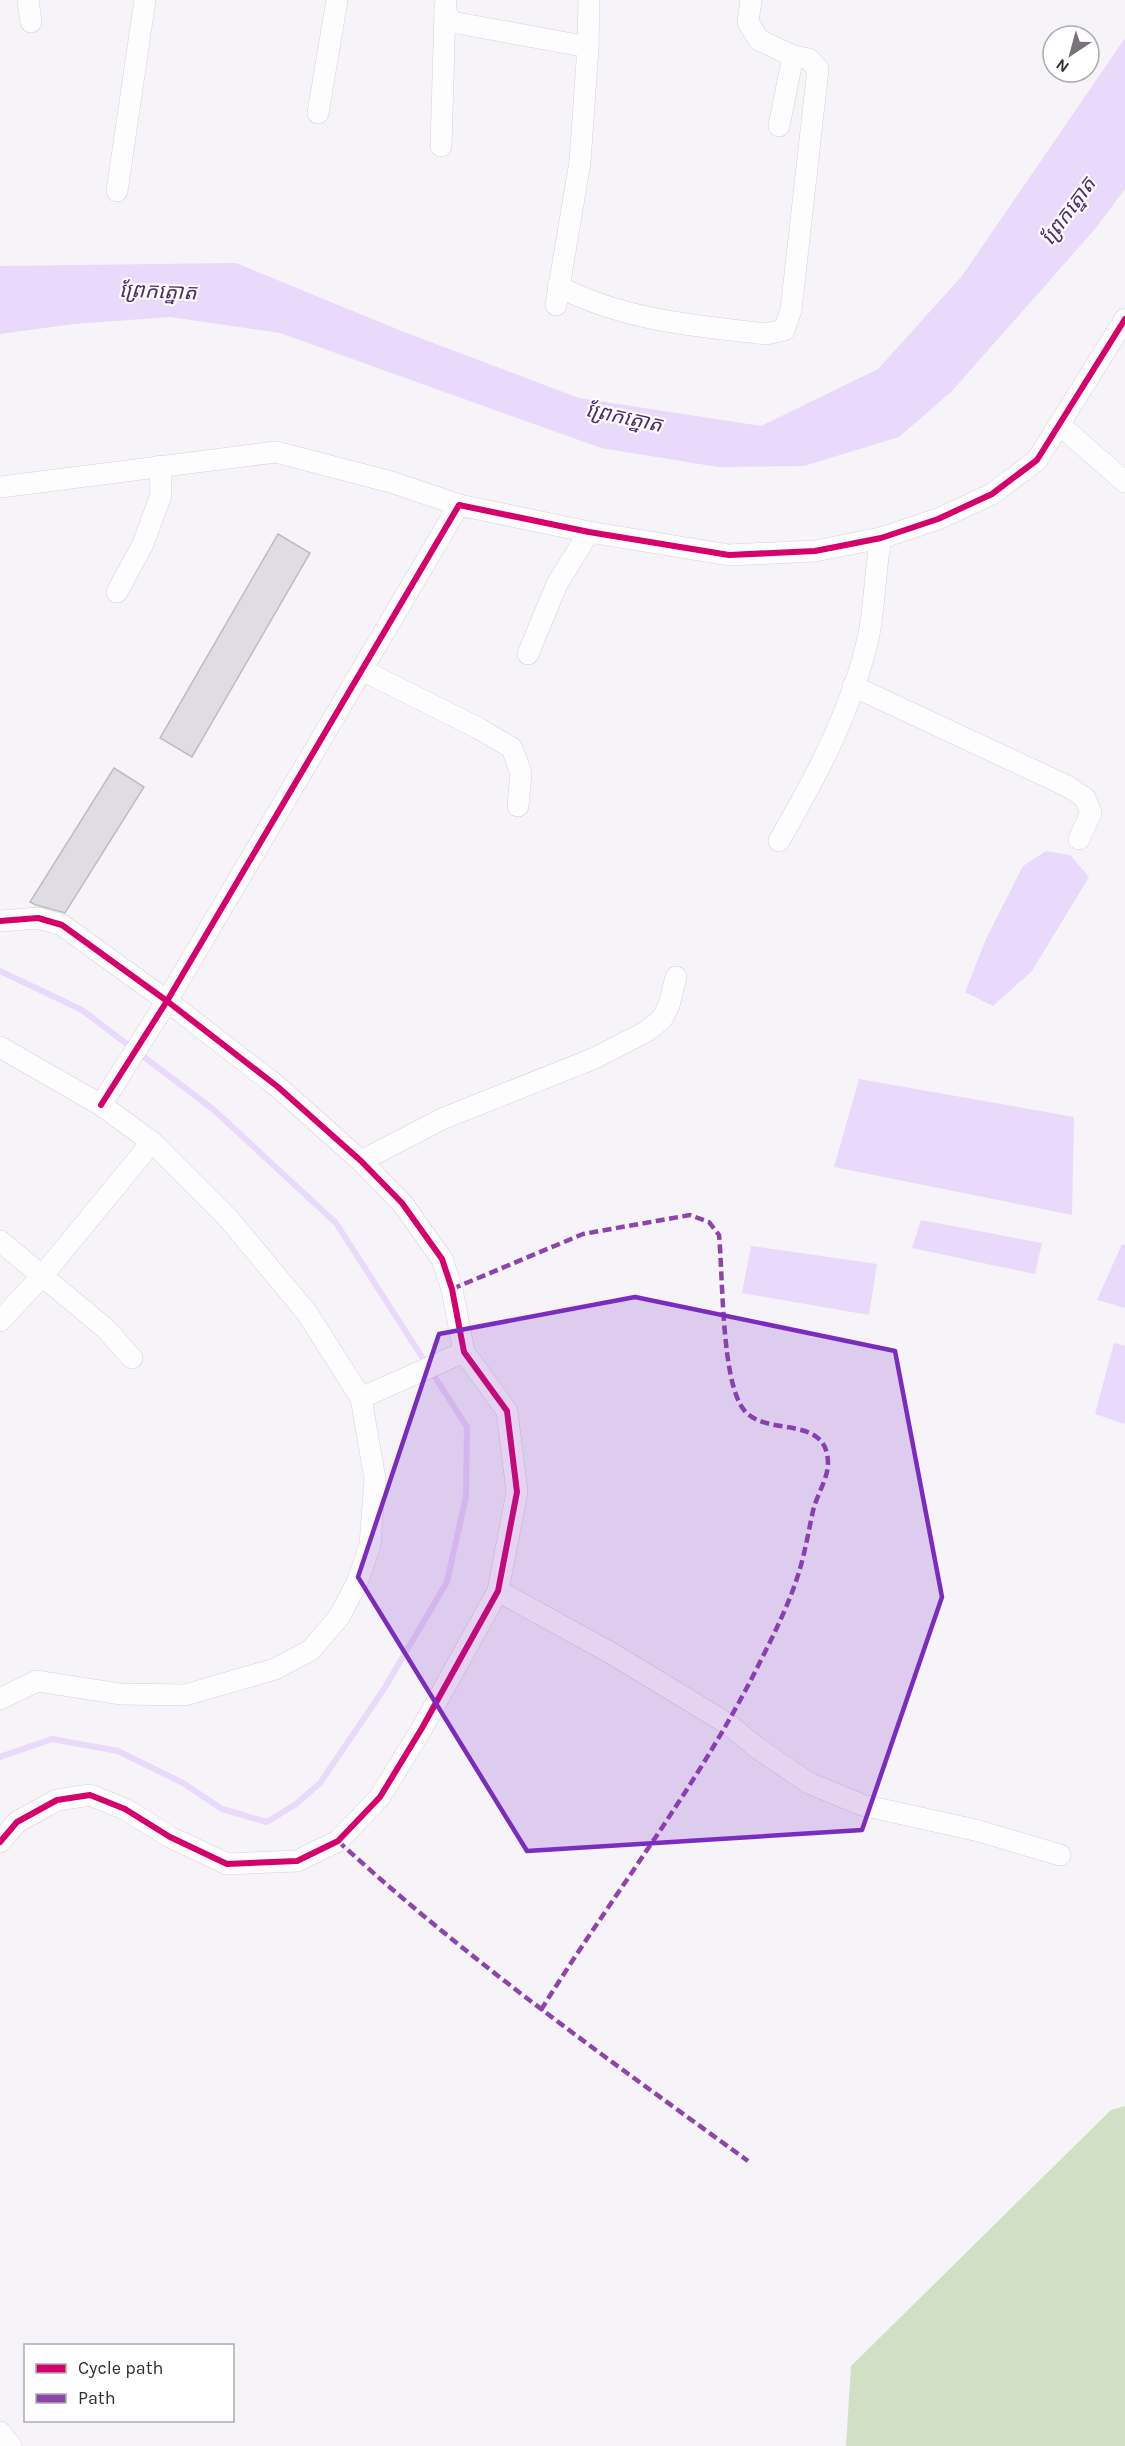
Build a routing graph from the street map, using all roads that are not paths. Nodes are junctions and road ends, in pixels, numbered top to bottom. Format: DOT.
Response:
graph roads {
  1 [pos="28,0"];
  2 [pos="145,0"];
  3 [pos="337,0"];
  4 [pos="589,0"];
  5 [pos="751,0"];
  6 [pos="445,6"];
  7 [pos="31,22"];
  8 [pos="588,47"];
  9 [pos="794,57"];
  10 [pos="318,113"];
  11 [pos="779,126"];
  12 [pos="441,146"];
  13 [pos="117,191"];
  14 [pos="1121,332"];
  15 [pos="1061,426"];
  16 [pos="160,466"];
  17 [pos="1125,482"];
  18 [pos="0,487"];
  19 [pos="459,505"];
  20 [pos="589,532"];
  21 [pos="881,538"];
  22 [pos="117,592"];
  23 [pos="528,654"];
  24 [pos="362,670"];
  25 [pos="853,686"];
  26 [pos="518,806"];
  27 [pos="1079,839"];
  28 [pos="779,841"];
  29 [pos="0,921"];
  30 [pos="676,977"];
  31 [pos="167,1001"];
  32 [pos="0,1047"];
  33 [pos="101,1105"];
  34 [pos="152,1142"];
  35 [pos="361,1161"];
  36 [pos="0,1241"];
  37 [pos="43,1275"];
  38 [pos="0,1321"];
  39 [pos="464,1352"];
  40 [pos="132,1358"];
  41 [pos="360,1398"];
  42 [pos="498,1591"];
  43 [pos="0,1699"];
  44 [pos="0,1842"];
  45 [pos="1060,1855"];
  46 [pos="0,2432"];
  47 [pos="11,2446"];
  1 -- 7 [label="street"];
  2 -- 13 [label="street"];
  3 -- 10 [label="street"];
  4 -- 8 [label="street"];
  5 -- 9 [label="street"];
  6 -- 8 [label="street"];
  6 -- 12 [label="street"];
  8 -- 9 [label="street"];
  9 -- 11 [label="street"];
  14 -- 15 [label="street"];
  15 -- 17 [label="street"];
  15 -- 21 [label="street"];
  16 -- 18 [label="street"];
  16 -- 19 [label="street"];
  16 -- 22 [label="street"];
  19 -- 20 [label="street"];
  19 -- 24 [label="street"];
  20 -- 21 [label="street"];
  20 -- 23 [label="street"];
  21 -- 25 [label="street"];
  24 -- 26 [label="street"];
  24 -- 31 [label="street"];
  25 -- 27 [label="street"];
  25 -- 28 [label="street"];
  29 -- 31 [label="street"];
  30 -- 35 [label="street"];
  31 -- 33 [label="street"];
  31 -- 35 [label="street"];
  32 -- 33 [label="street"];
  33 -- 34 [label="street"];
  34 -- 37 [label="street"];
  34 -- 41 [label="street"];
  35 -- 39 [label="street"];
  36 -- 37 [label="street"];
  37 -- 38 [label="street"];
  37 -- 40 [label="street"];
  39 -- 41 [label="street"];
  39 -- 42 [label="street"];
  41 -- 43 [label="street"];
  42 -- 44 [label="street"];
  42 -- 45 [label="street"];
  46 -- 47 [label="street"];
}
